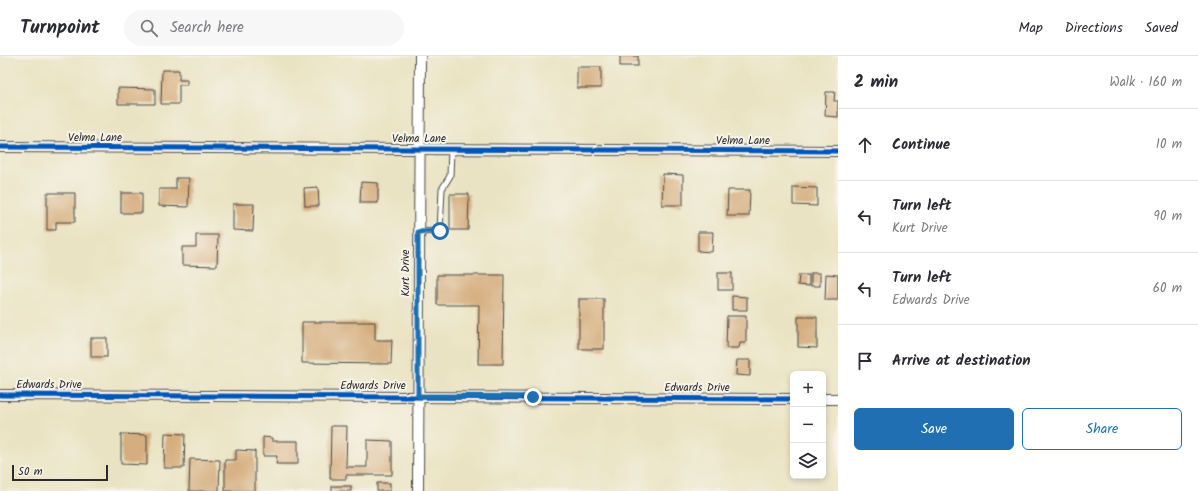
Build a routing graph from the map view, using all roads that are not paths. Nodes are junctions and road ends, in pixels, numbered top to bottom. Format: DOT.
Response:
graph roads {
  1 [pos="420,56"];
  2 [pos="0,147"];
  3 [pos="418,149"];
  4 [pos="451,149"];
  5 [pos="838,151"];
  6 [pos="418,232"];
  7 [pos="0,395"];
  8 [pos="418,396"];
  9 [pos="790,399"];
  10 [pos="826,399"];
  11 [pos="838,399"];
  12 [pos="418,491"];
  1 -- 3 [label="street, Kurt Drive"];
  2 -- 3 [label="street, Velma Lane"];
  3 -- 4 [label="street, Velma Lane"];
  3 -- 6 [label="street, Kurt Drive"];
  4 -- 5 [label="street, Velma Lane"];
  4 -- 6 [label="lane"];
  6 -- 8 [label="street, Kurt Drive"];
  7 -- 8 [label="street, Edwards Drive"];
  8 -- 9 [label="street, Edwards Drive"];
  8 -- 12 [label="street, Kurt Drive"];
  10 -- 11 [label="street"];
}
